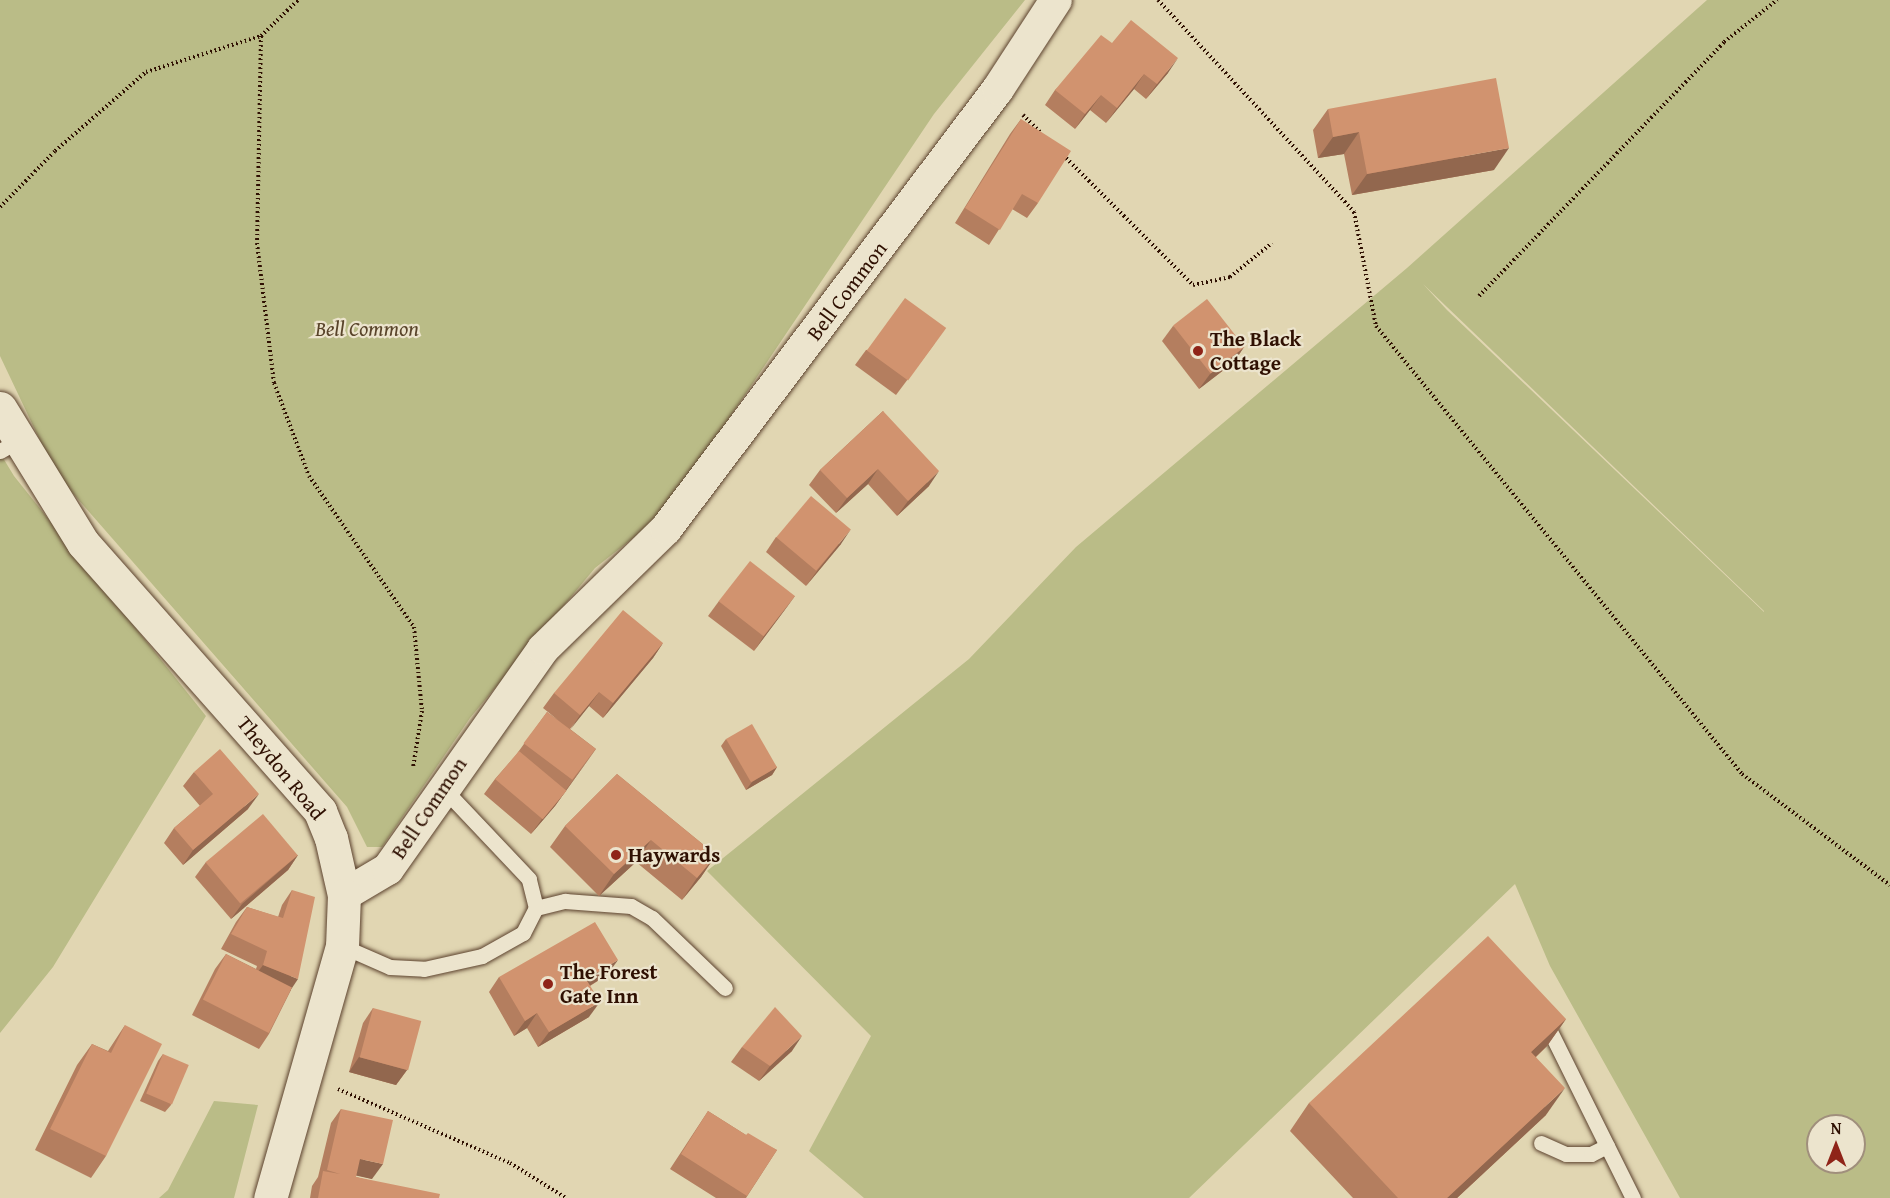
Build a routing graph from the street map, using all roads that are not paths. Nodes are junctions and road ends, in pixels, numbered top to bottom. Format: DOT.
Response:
graph roads {
  1 [pos="1056,0"];
  2 [pos="0,408"];
  3 [pos="10,445"];
  4 [pos="442,787"];
  5 [pos="344,895"];
  6 [pos="536,908"];
  7 [pos="342,946"];
  8 [pos="725,988"];
  9 [pos="1538,1007"];
  10 [pos="1541,1143"];
  11 [pos="1607,1146"];
  12 [pos="270,1198"];
  13 [pos="1633,1198"];
  1 -- 4 [label="street, Bell Common"];
  2 -- 3 [label="street, Theydon Road"];
  3 -- 5 [label="street, Theydon Road"];
  4 -- 5 [label="street, Bell Common"];
  4 -- 6 [label="lane"];
  5 -- 7 [label="street, Theydon Road"];
  6 -- 7 [label="lane"];
  6 -- 8 [label="lane"];
  7 -- 12 [label="street, Theydon Road"];
  9 -- 11 [label="lane"];
  10 -- 11 [label="lane"];
  11 -- 13 [label="lane"];
}
